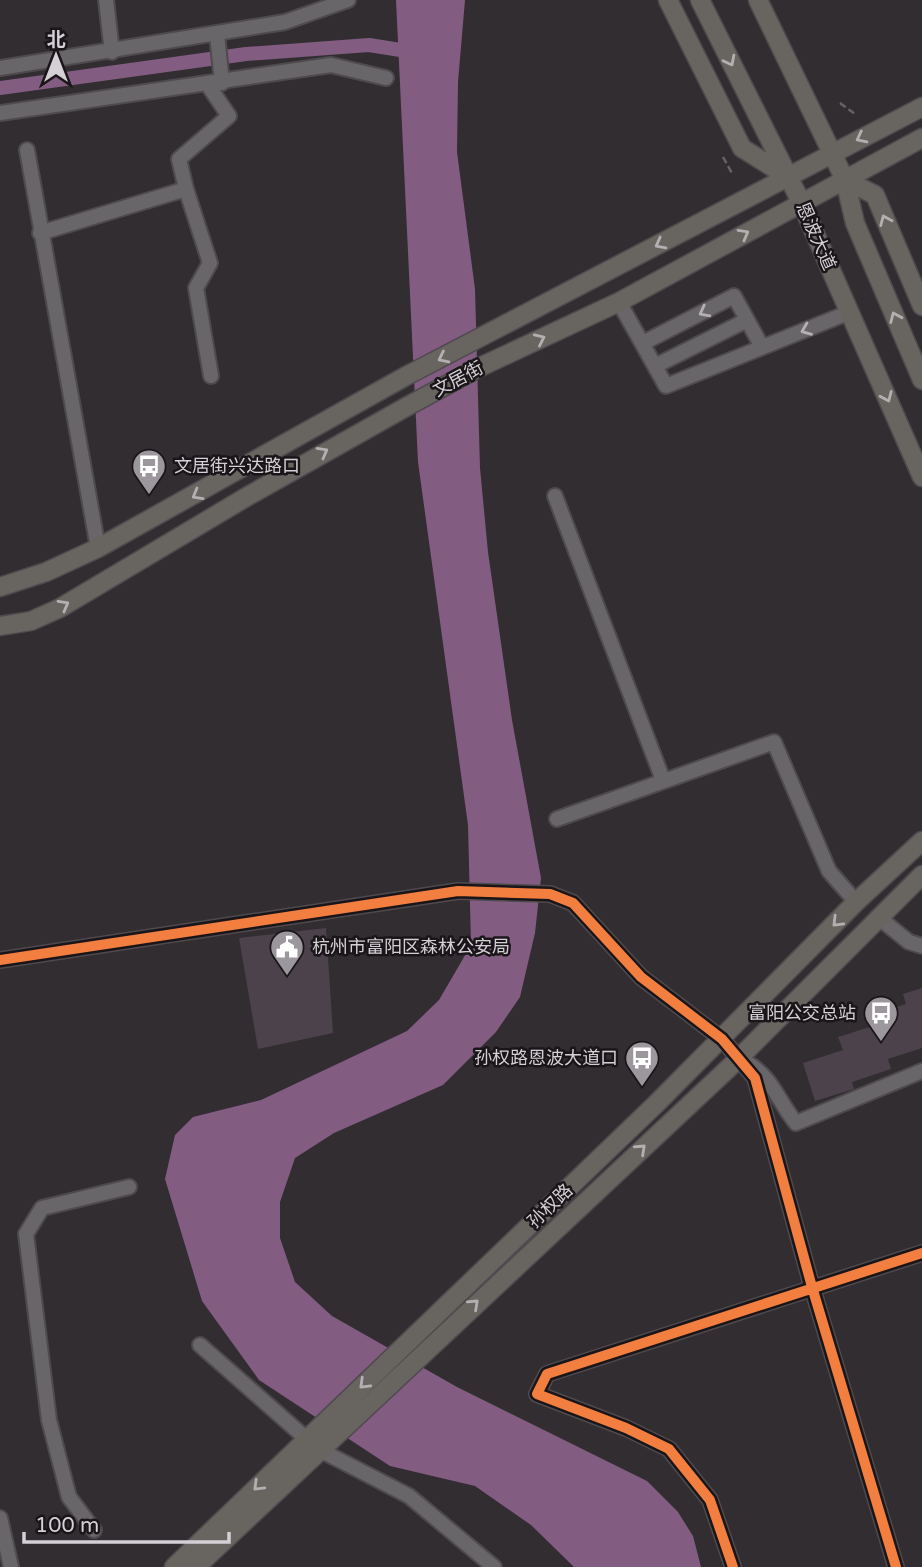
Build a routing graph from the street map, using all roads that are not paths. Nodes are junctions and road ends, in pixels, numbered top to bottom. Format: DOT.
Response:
graph roads {
  1 [pos="106,0"];
  2 [pos="348,0"];
  3 [pos="668,0"];
  4 [pos="700,0"];
  5 [pos="758,0"];
  6 [pos="217,34"];
  7 [pos="112,52"];
  8 [pos="0,68"];
  9 [pos="386,78"];
  10 [pos="217,83"];
  11 [pos="922,107"];
  12 [pos="0,113"];
  13 [pos="922,138"];
  14 [pos="27,150"];
  15 [pos="832,153"];
  16 [pos="788,177"];
  17 [pos="845,180"];
  18 [pos="186,189"];
  19 [pos="801,202"];
  20 [pos="40,233"];
  21 [pos="619,302"];
  22 [pos="922,306"];
  23 [pos="850,312"];
  24 [pos="747,320"];
  25 [pos="643,343"];
  26 [pos="762,347"];
  27 [pos="655,366"];
  28 [pos="211,376"];
  29 [pos="922,380"];
  30 [pos="922,477"];
  31 [pos="555,496"];
  32 [pos="98,548"];
  33 [pos="0,587"];
  34 [pos="0,626"];
  35 [pos="663,780"];
  36 [pos="557,819"];
  37 [pos="922,841"];
  38 [pos="922,875"];
  39 [pos="856,902"];
  40 [pos="878,918"];
  41 [pos="922,946"];
  42 [pos="0,960"];
  43 [pos="722,1039"];
  44 [pos="739,1057"];
  45 [pos="922,1071"];
  46 [pos="129,1187"];
  47 [pos="922,1253"];
  48 [pos="812,1287"];
  49 [pos="419,1343"];
  50 [pos="200,1345"];
  51 [pos="313,1444"];
  52 [pos="0,1518"];
  53 [pos="94,1530"];
  54 [pos="11,1567"];
  55 [pos="174,1567"];
  56 [pos="196,1567"];
  57 [pos="494,1567"];
  58 [pos="733,1567"];
  59 [pos="896,1567"];
  1 -- 7 [label="street"];
  2 -- 6 [label="street"];
  3 -- 16 [label="main road"];
  4 -- 16 [label="main road, 恩波大道, one-way"];
  5 -- 15 [label="main road"];
  6 -- 7 [label="street"];
  6 -- 10 [label="street"];
  7 -- 8 [label="street"];
  9 -- 10 [label="street"];
  10 -- 12 [label="street"];
  10 -- 18 [label="street"];
  11 -- 15 [label="main road, 文居街, one-way"];
  13 -- 17 [label="main road, 文居街"];
  14 -- 20 [label="street"];
  15 -- 16 [label="main road, 文居街"];
  15 -- 17 [label="main road"];
  16 -- 19 [label="main road, 恩波大道"];
  16 -- 32 [label="main road, 文居街, one-way"];
  17 -- 19 [label="main road, 文居街"];
  22 -- 17 [label="main road, one-way"];
  29 -- 17 [label="main road, one-way"];
  18 -- 20 [label="street"];
  18 -- 28 [label="street"];
  21 -- 19 [label="main road, 文居街, one-way"];
  19 -- 23 [label="main road, 恩波大道"];
  20 -- 32 [label="street"];
  21 -- 25 [label="street"];
  34 -- 21 [label="main road, 文居街, one-way"];
  23 -- 26 [label="street, one-way"];
  23 -- 30 [label="main road, 恩波大道, one-way"];
  24 -- 25 [label="street, one-way"];
  24 -- 26 [label="street"];
  24 -- 27 [label="street"];
  25 -- 27 [label="street"];
  26 -- 27 [label="street"];
  31 -- 35 [label="street"];
  32 -- 33 [label="main road, 文居街"];
  35 -- 36 [label="street"];
  35 -- 39 [label="street"];
  37 -- 39 [label="main road, 孙权路"];
  38 -- 40 [label="main road, 孙权路"];
  39 -- 43 [label="main road, 孙权路, one-way"];
  40 -- 41 [label="street"];
  40 -- 44 [label="main road, 孙权路"];
  42 -- 43 [label="street"];
  43 -- 44 [label="street"];
  43 -- 49 [label="main road, 孙权路"];
  44 -- 45 [label="street"];
  44 -- 48 [label="street"];
  49 -- 44 [label="main road, 孙权路, one-way"];
  46 -- 53 [label="street"];
  47 -- 48 [label="street"];
  48 -- 58 [label="street"];
  48 -- 59 [label="street"];
  49 -- 51 [label="main road, 孙权路"];
  50 -- 51 [label="street"];
  51 -- 55 [label="main road, 孙权路, one-way"];
  51 -- 56 [label="main road, 孙权路"];
  51 -- 57 [label="street"];
  52 -- 54 [label="street"];
}
